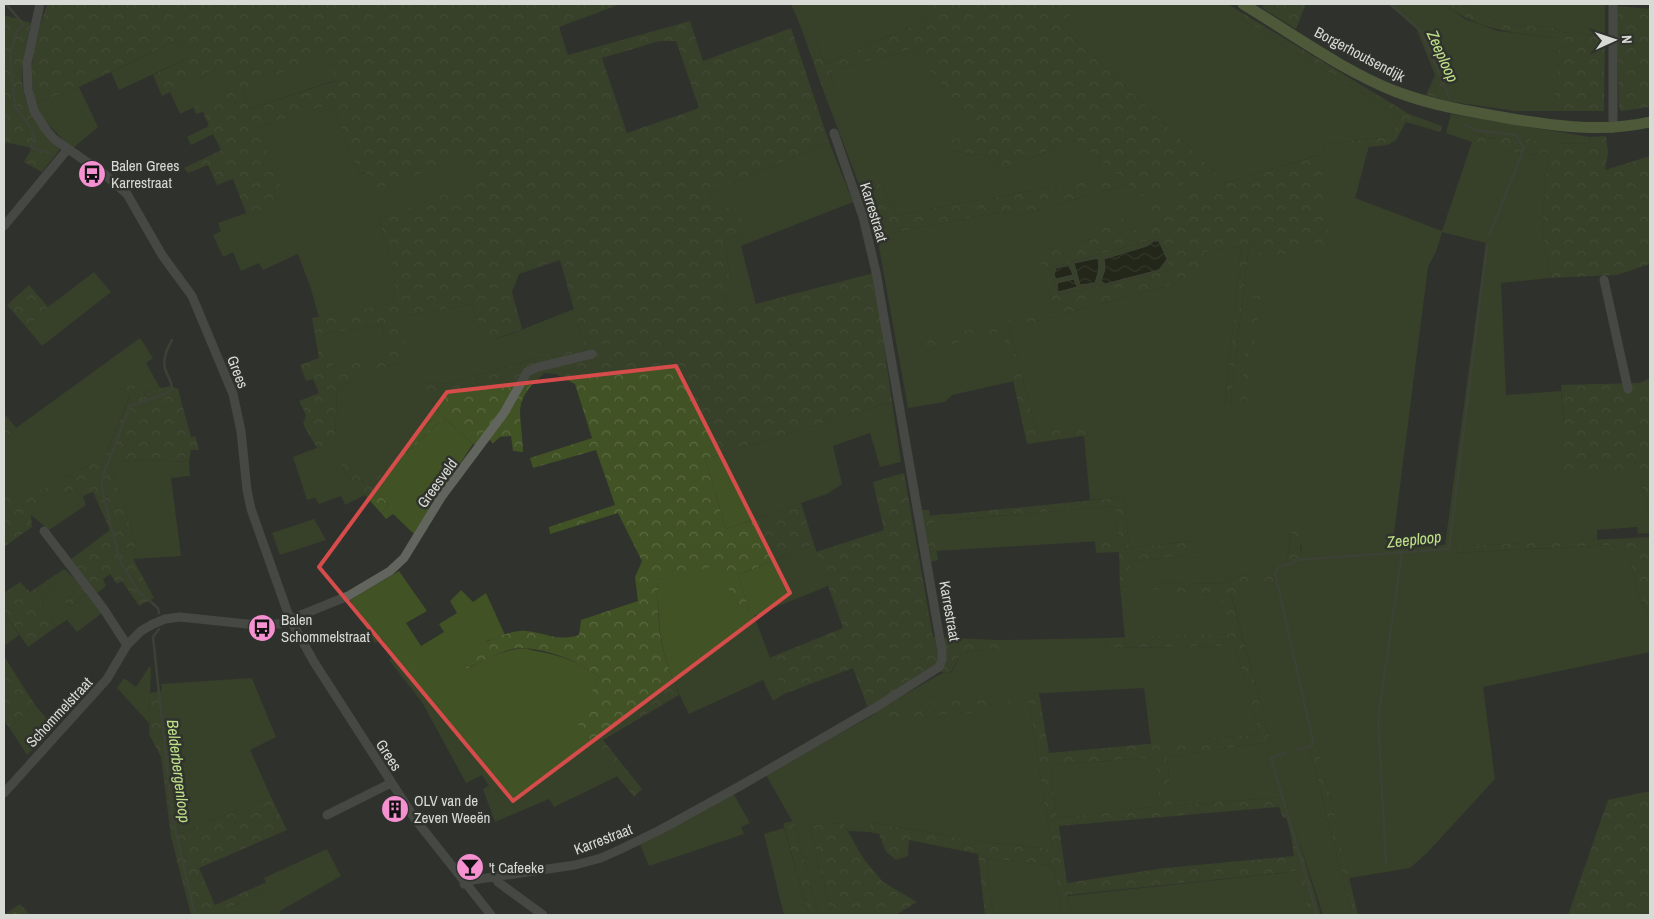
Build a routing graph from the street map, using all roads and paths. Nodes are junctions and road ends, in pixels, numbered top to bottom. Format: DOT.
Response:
graph roads {
  1 [pos="40,4"];
  2 [pos="1243,4"];
  3 [pos="1613,4"];
  4 [pos="1650,117"];
  5 [pos="1650,122"];
  6 [pos="1613,125"];
  7 [pos="834,133"];
  8 [pos="67,150"];
  9 [pos="4,226"];
  10 [pos="1604,280"];
  11 [pos="592,354"];
  12 [pos="1628,389"];
  13 [pos="44,531"];
  14 [pos="290,619"];
  15 [pos="127,644"];
  16 [pos="391,783"];
  17 [pos="4,792"];
  18 [pos="327,815"];
  19 [pos="496,877"];
  20 [pos="464,884"];
  21 [pos="491,915"];
  22 [pos="542,915"];
  1 -- 8 [label="street, Grees"];
  2 -- 6 [label="main road, Borgerhoutsendijk"];
  3 -- 6 [label="street"];
  4 -- 6 [label="main road, Borgerhoutsendijk"];
  5 -- 6 [label="main road, Borgerhoutsendijk"];
  7 -- 19 [label="street, Karrestraat"];
  8 -- 9 [label="street"];
  8 -- 14 [label="street, Grees"];
  10 -- 12 [label="street"];
  11 -- 14 [label="street, Greesveld"];
  13 -- 15 [label="street"];
  14 -- 15 [label="street, Schommelstraat"];
  14 -- 16 [label="street, Grees"];
  15 -- 17 [label="street, Schommelstraat"];
  16 -- 18 [label="street, Grees"];
  16 -- 20 [label="street, Grees"];
  19 -- 20 [label="street, Karrestraat"];
  19 -- 22 [label="street"];
  20 -- 21 [label="street, Grees"];
}
